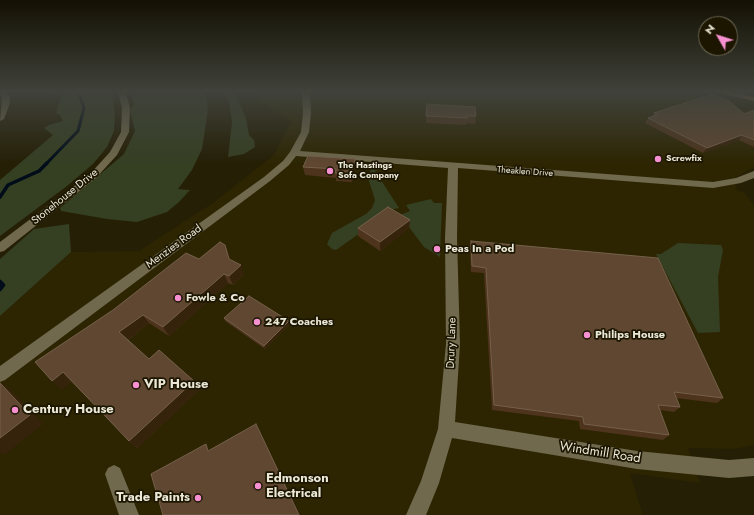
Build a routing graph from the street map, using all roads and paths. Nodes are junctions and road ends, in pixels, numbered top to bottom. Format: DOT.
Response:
graph roads {
  1 [pos="126,116"];
  2 [pos="307,116"];
  3 [pos="294,153"];
  4 [pos="453,166"];
  5 [pos="754,174"];
  6 [pos="0,248"];
  7 [pos="0,375"];
  8 [pos="446,429"];
  9 [pos="754,467"];
  10 [pos="114,474"];
  11 [pos="129,515"];
  12 [pos="416,515"];
  1 -- 6 [label="street, Stonehouse Drive"];
  2 -- 3 [label="street, Menzies Road"];
  3 -- 4 [label="street, Theaklen Drive"];
  3 -- 7 [label="street, Menzies Road"];
  4 -- 5 [label="street, Theaklen Drive"];
  4 -- 8 [label="street, Drury Lane"];
  8 -- 9 [label="street, Windmill Road"];
  8 -- 12 [label="street, Drury Lane"];
  10 -- 11 [label="street"];
}
